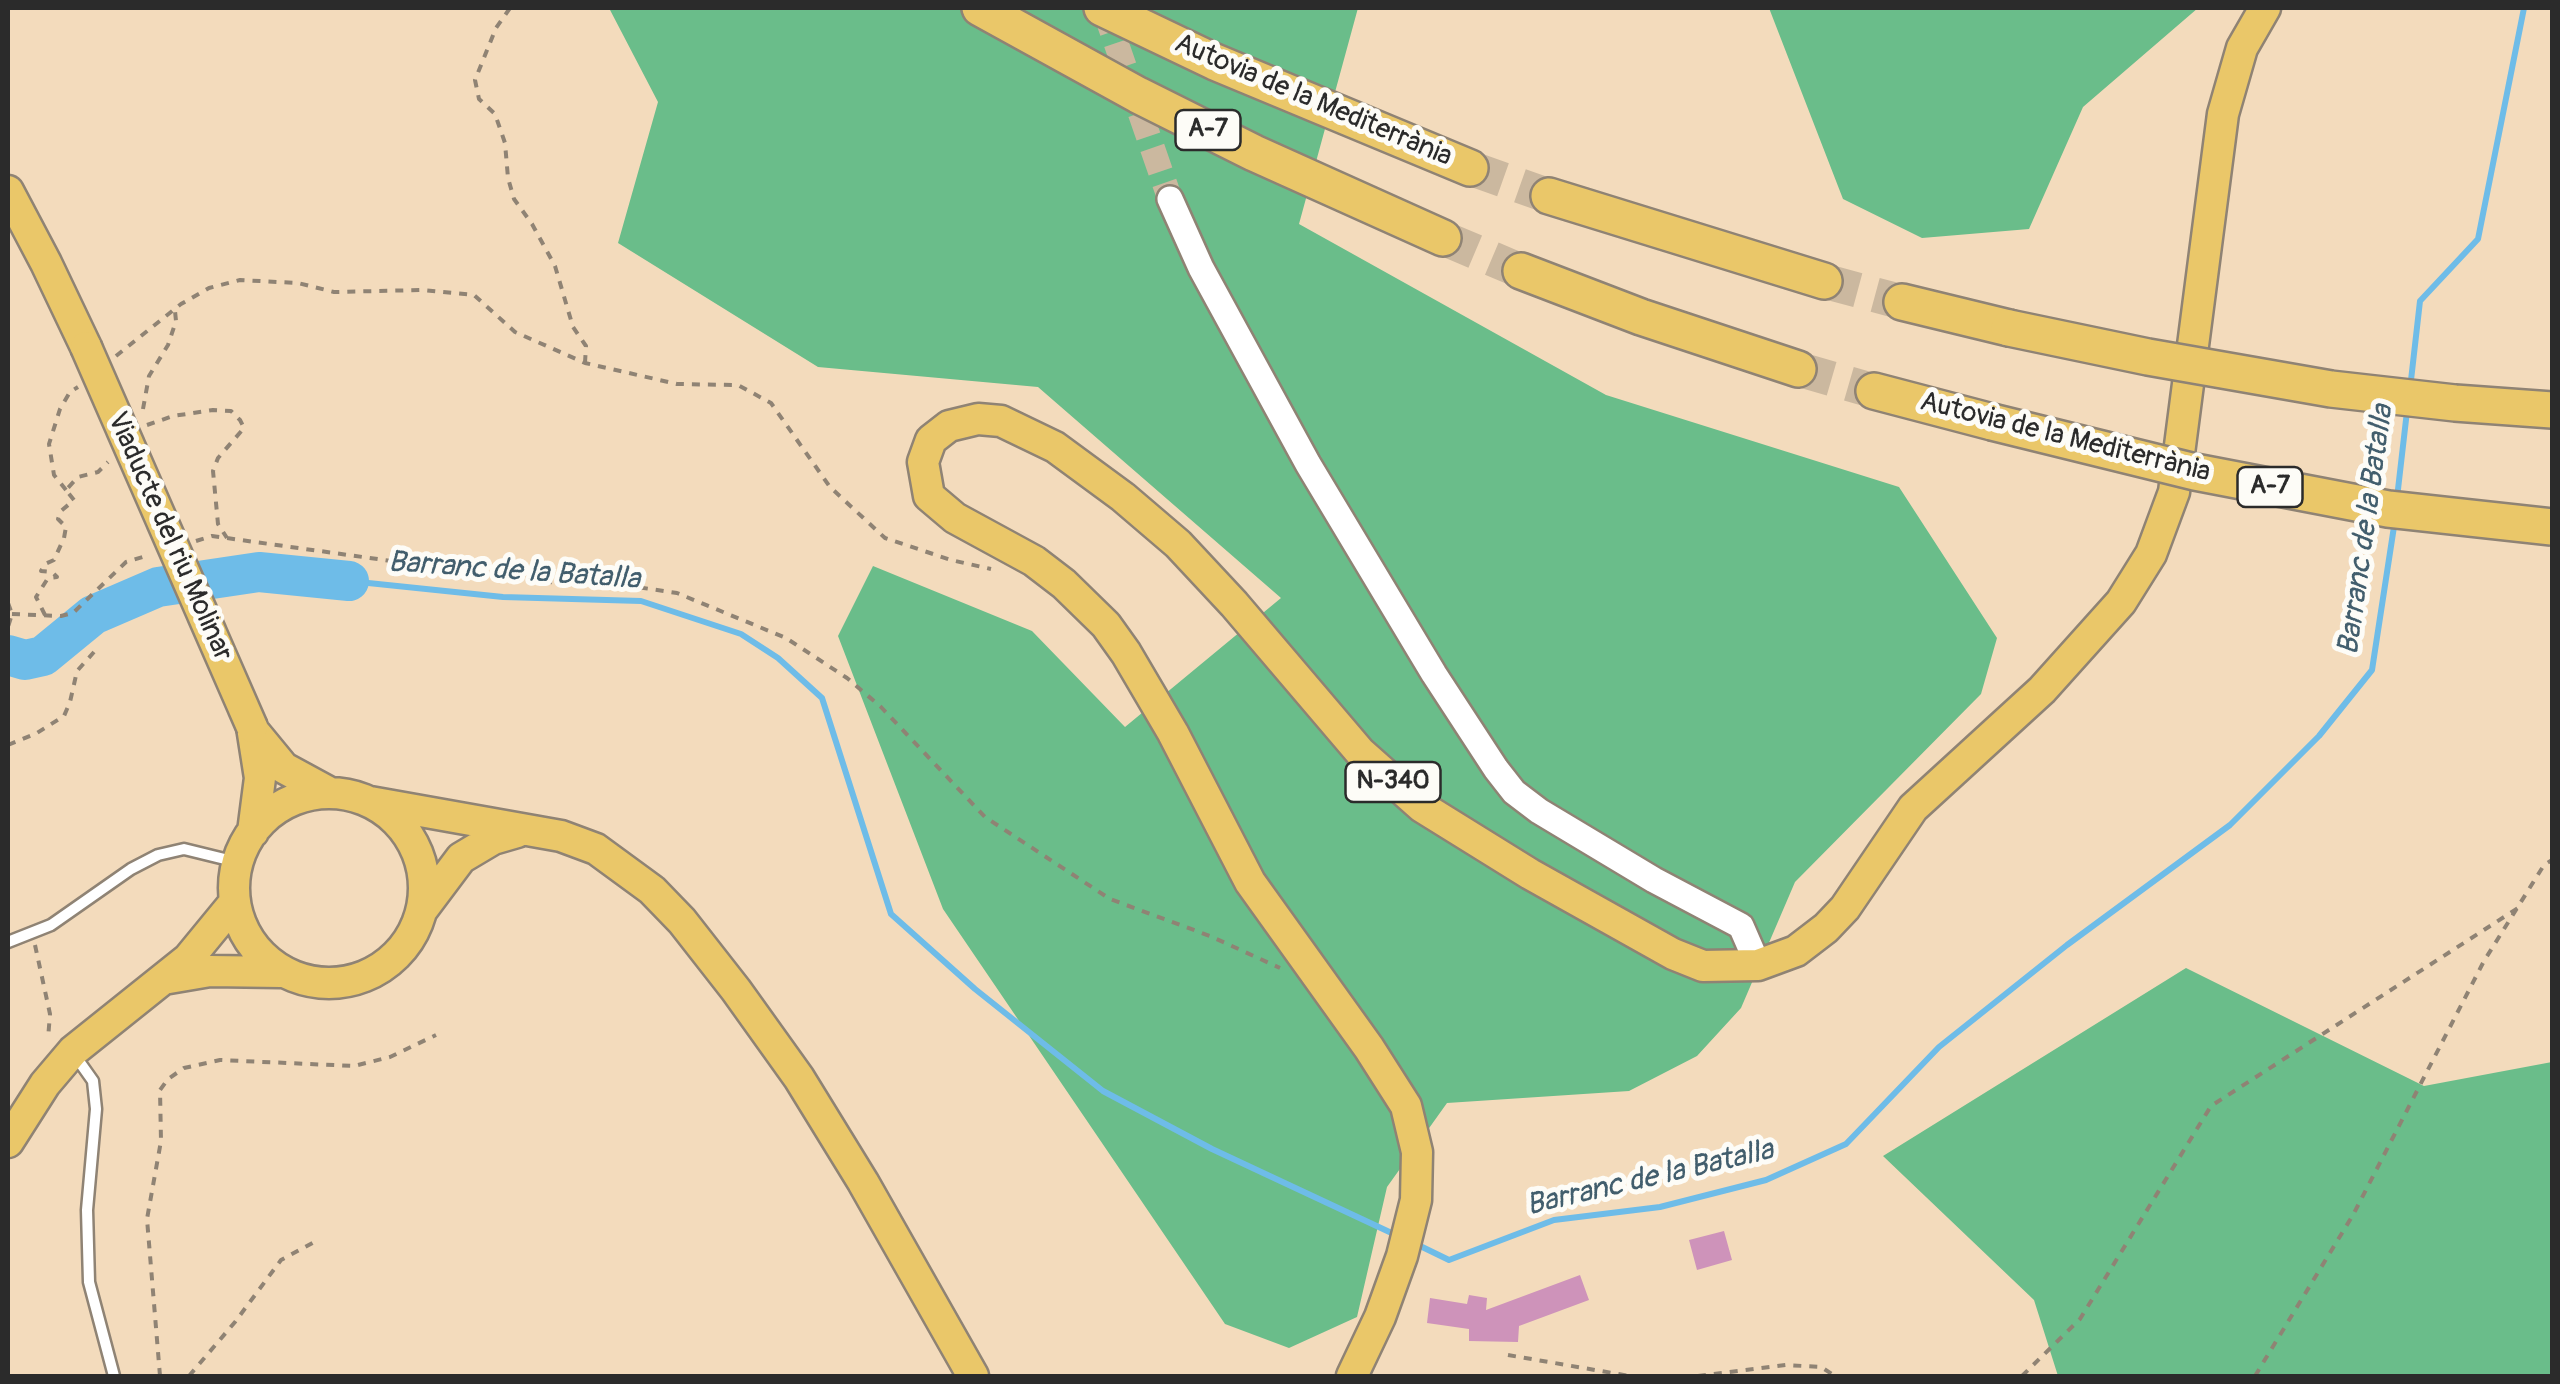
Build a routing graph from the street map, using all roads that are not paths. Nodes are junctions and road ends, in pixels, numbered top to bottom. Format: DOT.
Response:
graph roads {
  1 [pos="980,8"];
  2 [pos="1102,8"];
  3 [pos="2264,8"];
  4 [pos="1470,168"];
  5 [pos="8,192"];
  6 [pos="1549,196"];
  7 [pos="1170,199"];
  8 [pos="1443,238"];
  9 [pos="1521,271"];
  10 [pos="1824,281"];
  11 [pos="1902,302"];
  12 [pos="1798,368"];
  13 [pos="1874,391"];
  14 [pos="2552,410"];
  15 [pos="2552,527"];
  16 [pos="252,727"];
  17 [pos="330,793"];
  18 [pos="370,802"];
  19 [pos="530,829"];
  20 [pos="253,832"];
  21 [pos="237,862"];
  22 [pos="234,903"];
  23 [pos="422,910"];
  24 [pos="8,942"];
  25 [pos="1758,966"];
  26 [pos="281,972"];
  27 [pos="166,979"];
  28 [pos="72,1051"];
  29 [pos="8,1142"];
  30 [pos="114,1376"];
  31 [pos="973,1376"];
  32 [pos="1352,1376"];
  1 -- 8 [label="highway, A-7"];
  2 -- 4 [label="highway, Autovia de la Mediterrània / A-7"];
  3 -- 25 [label="main road, N-340"];
  5 -- 16 [label="main road, Viaducte del riu Molinar, bridge"];
  6 -- 10 [label="highway"];
  7 -- 25 [label="street"];
  9 -- 12 [label="highway"];
  11 -- 14 [label="highway, bridge"];
  13 -- 15 [label="highway, Autovia de la Mediterrània / A-7, bridge"];
  16 -- 17 [label="main road"];
  16 -- 20 [label="main road"];
  17 -- 18 [label="main road"];
  17 -- 20 [label="main road"];
  18 -- 19 [label="main road"];
  18 -- 23 [label="main road"];
  19 -- 23 [label="main road"];
  19 -- 31 [label="main road"];
  20 -- 21 [label="main road"];
  21 -- 22 [label="main road"];
  21 -- 24 [label="lane"];
  22 -- 26 [label="main road"];
  22 -- 27 [label="main road"];
  23 -- 26 [label="main road"];
  25 -- 32 [label="main road, N-340"];
  26 -- 27 [label="main road"];
  27 -- 28 [label="main road"];
  28 -- 29 [label="main road"];
  28 -- 30 [label="lane"];
}
